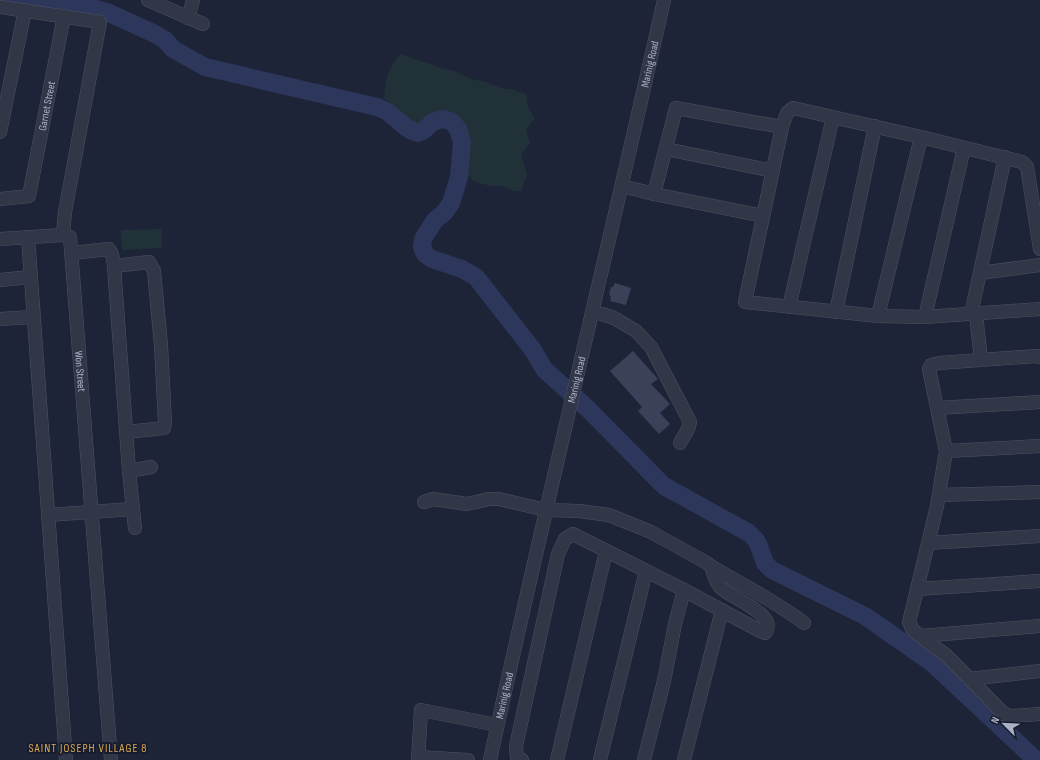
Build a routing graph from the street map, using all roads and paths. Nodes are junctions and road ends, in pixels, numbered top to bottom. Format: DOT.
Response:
graph roads {
  1 [pos="148,0"];
  2 [pos="193,0"];
  3 [pos="664,0"];
  4 [pos="0,7"];
  5 [pos="24,10"];
  6 [pos="64,16"];
  7 [pos="188,18"];
  8 [pos="203,24"];
  9 [pos="834,117"];
  10 [pos="876,126"];
  11 [pos="782,128"];
  12 [pos="0,132"];
  13 [pos="921,137"];
  14 [pos="964,148"];
  15 [pos="666,149"];
  16 [pos="1005,157"];
  17 [pos="773,171"];
  18 [pos="622,186"];
  19 [pos="654,194"];
  20 [pos="0,199"];
  21 [pos="763,216"];
  22 [pos="63,234"];
  23 [pos="28,237"];
  24 [pos="0,239"];
  25 [pos="1040,249"];
  26 [pos="72,253"];
  27 [pos="1040,265"];
  28 [pos="114,266"];
  29 [pos="980,273"];
  30 [pos="30,277"];
  31 [pos="0,280"];
  32 [pos="789,307"];
  33 [pos="1040,310"];
  34 [pos="592,312"];
  35 [pos="836,312"];
  36 [pos="973,314"];
  37 [pos="878,316"];
  38 [pos="33,317"];
  39 [pos="925,317"];
  40 [pos="0,319"];
  41 [pos="1040,357"];
  42 [pos="981,360"];
  43 [pos="1040,402"];
  44 [pos="937,408"];
  45 [pos="127,432"];
  46 [pos="680,443"];
  47 [pos="1040,446"];
  48 [pos="946,451"];
  49 [pos="151,467"];
  50 [pos="129,471"];
  51 [pos="1040,492"];
  52 [pos="939,495"];
  53 [pos="424,502"];
  54 [pos="133,509"];
  55 [pos="546,510"];
  56 [pos="92,513"];
  57 [pos="48,515"];
  58 [pos="135,528"];
  59 [pos="1040,536"];
  60 [pos="928,543"];
  61 [pos="606,551"];
  62 [pos="712,567"];
  63 [pos="646,571"];
  64 [pos="1040,581"];
  65 [pos="918,589"];
  66 [pos="684,590"];
  67 [pos="722,610"];
  68 [pos="804,623"];
  69 [pos="1040,626"];
  70 [pos="921,636"];
  71 [pos="1040,672"];
  72 [pos="969,679"];
  73 [pos="1040,714"];
  74 [pos="497,725"];
  75 [pos="418,759"];
  76 [pos="66,760"];
  77 [pos="111,760"];
  78 [pos="468,760"];
  79 [pos="490,760"];
  80 [pos="522,760"];
  81 [pos="557,760"];
  82 [pos="600,760"];
  83 [pos="644,760"];
  84 [pos="684,760"];
  1 -- 7 [label="street"];
  2 -- 7 [label="street"];
  3 -- 18 [label="street, Marinig Road"];
  4 -- 5 [label="street"];
  5 -- 6 [label="street"];
  5 -- 12 [label="street"];
  6 -- 20 [label="street, Garnet Street"];
  6 -- 22 [label="street"];
  7 -- 8 [label="street"];
  9 -- 10 [label="street"];
  9 -- 11 [label="street"];
  9 -- 32 [label="street"];
  10 -- 13 [label="street"];
  10 -- 35 [label="street"];
  11 -- 15 [label="street"];
  11 -- 17 [label="street"];
  13 -- 14 [label="street"];
  13 -- 37 [label="street"];
  14 -- 16 [label="street"];
  14 -- 39 [label="street"];
  15 -- 17 [label="street"];
  15 -- 19 [label="street"];
  16 -- 25 [label="street"];
  16 -- 29 [label="street"];
  17 -- 21 [label="street"];
  18 -- 19 [label="street"];
  18 -- 34 [label="street, Marinig Road"];
  19 -- 21 [label="street"];
  21 -- 32 [label="street"];
  22 -- 23 [label="street"];
  22 -- 26 [label="street, Won Street"];
  23 -- 24 [label="street"];
  23 -- 30 [label="street"];
  26 -- 28 [label="street"];
  26 -- 56 [label="street, Won Street"];
  27 -- 29 [label="street"];
  28 -- 45 [label="street"];
  28 -- 45 [label="street"];
  29 -- 36 [label="street"];
  30 -- 31 [label="street"];
  30 -- 38 [label="street"];
  32 -- 35 [label="street"];
  33 -- 36 [label="street"];
  34 -- 46 [label="street"];
  34 -- 55 [label="street, Marinig Road"];
  35 -- 37 [label="street"];
  36 -- 39 [label="street"];
  36 -- 42 [label="street"];
  37 -- 39 [label="street"];
  38 -- 40 [label="street"];
  38 -- 57 [label="street"];
  41 -- 42 [label="street"];
  42 -- 44 [label="street"];
  43 -- 44 [label="street"];
  44 -- 48 [label="street"];
  45 -- 50 [label="street"];
  47 -- 48 [label="street"];
  48 -- 52 [label="street"];
  49 -- 50 [label="street"];
  50 -- 54 [label="street"];
  51 -- 52 [label="street"];
  52 -- 60 [label="street"];
  53 -- 55 [label="street"];
  54 -- 56 [label="street"];
  54 -- 58 [label="street"];
  55 -- 62 [label="street"];
  55 -- 74 [label="street, Marinig Road"];
  56 -- 57 [label="street"];
  56 -- 77 [label="street, Won Street"];
  57 -- 76 [label="street"];
  59 -- 60 [label="street"];
  60 -- 65 [label="street"];
  61 -- 63 [label="street"];
  61 -- 80 [label="street"];
  61 -- 81 [label="street"];
  62 -- 67 [label="street"];
  62 -- 68 [label="street"];
  63 -- 66 [label="street"];
  63 -- 82 [label="street"];
  64 -- 65 [label="street"];
  65 -- 70 [label="street"];
  66 -- 67 [label="street"];
  66 -- 83 [label="street"];
  67 -- 84 [label="street"];
  69 -- 70 [label="street"];
  70 -- 72 [label="street"];
  71 -- 72 [label="street"];
  72 -- 73 [label="street"];
  74 -- 75 [label="street"];
  74 -- 79 [label="street, Marinig Road"];
  75 -- 78 [label="street"];
}
